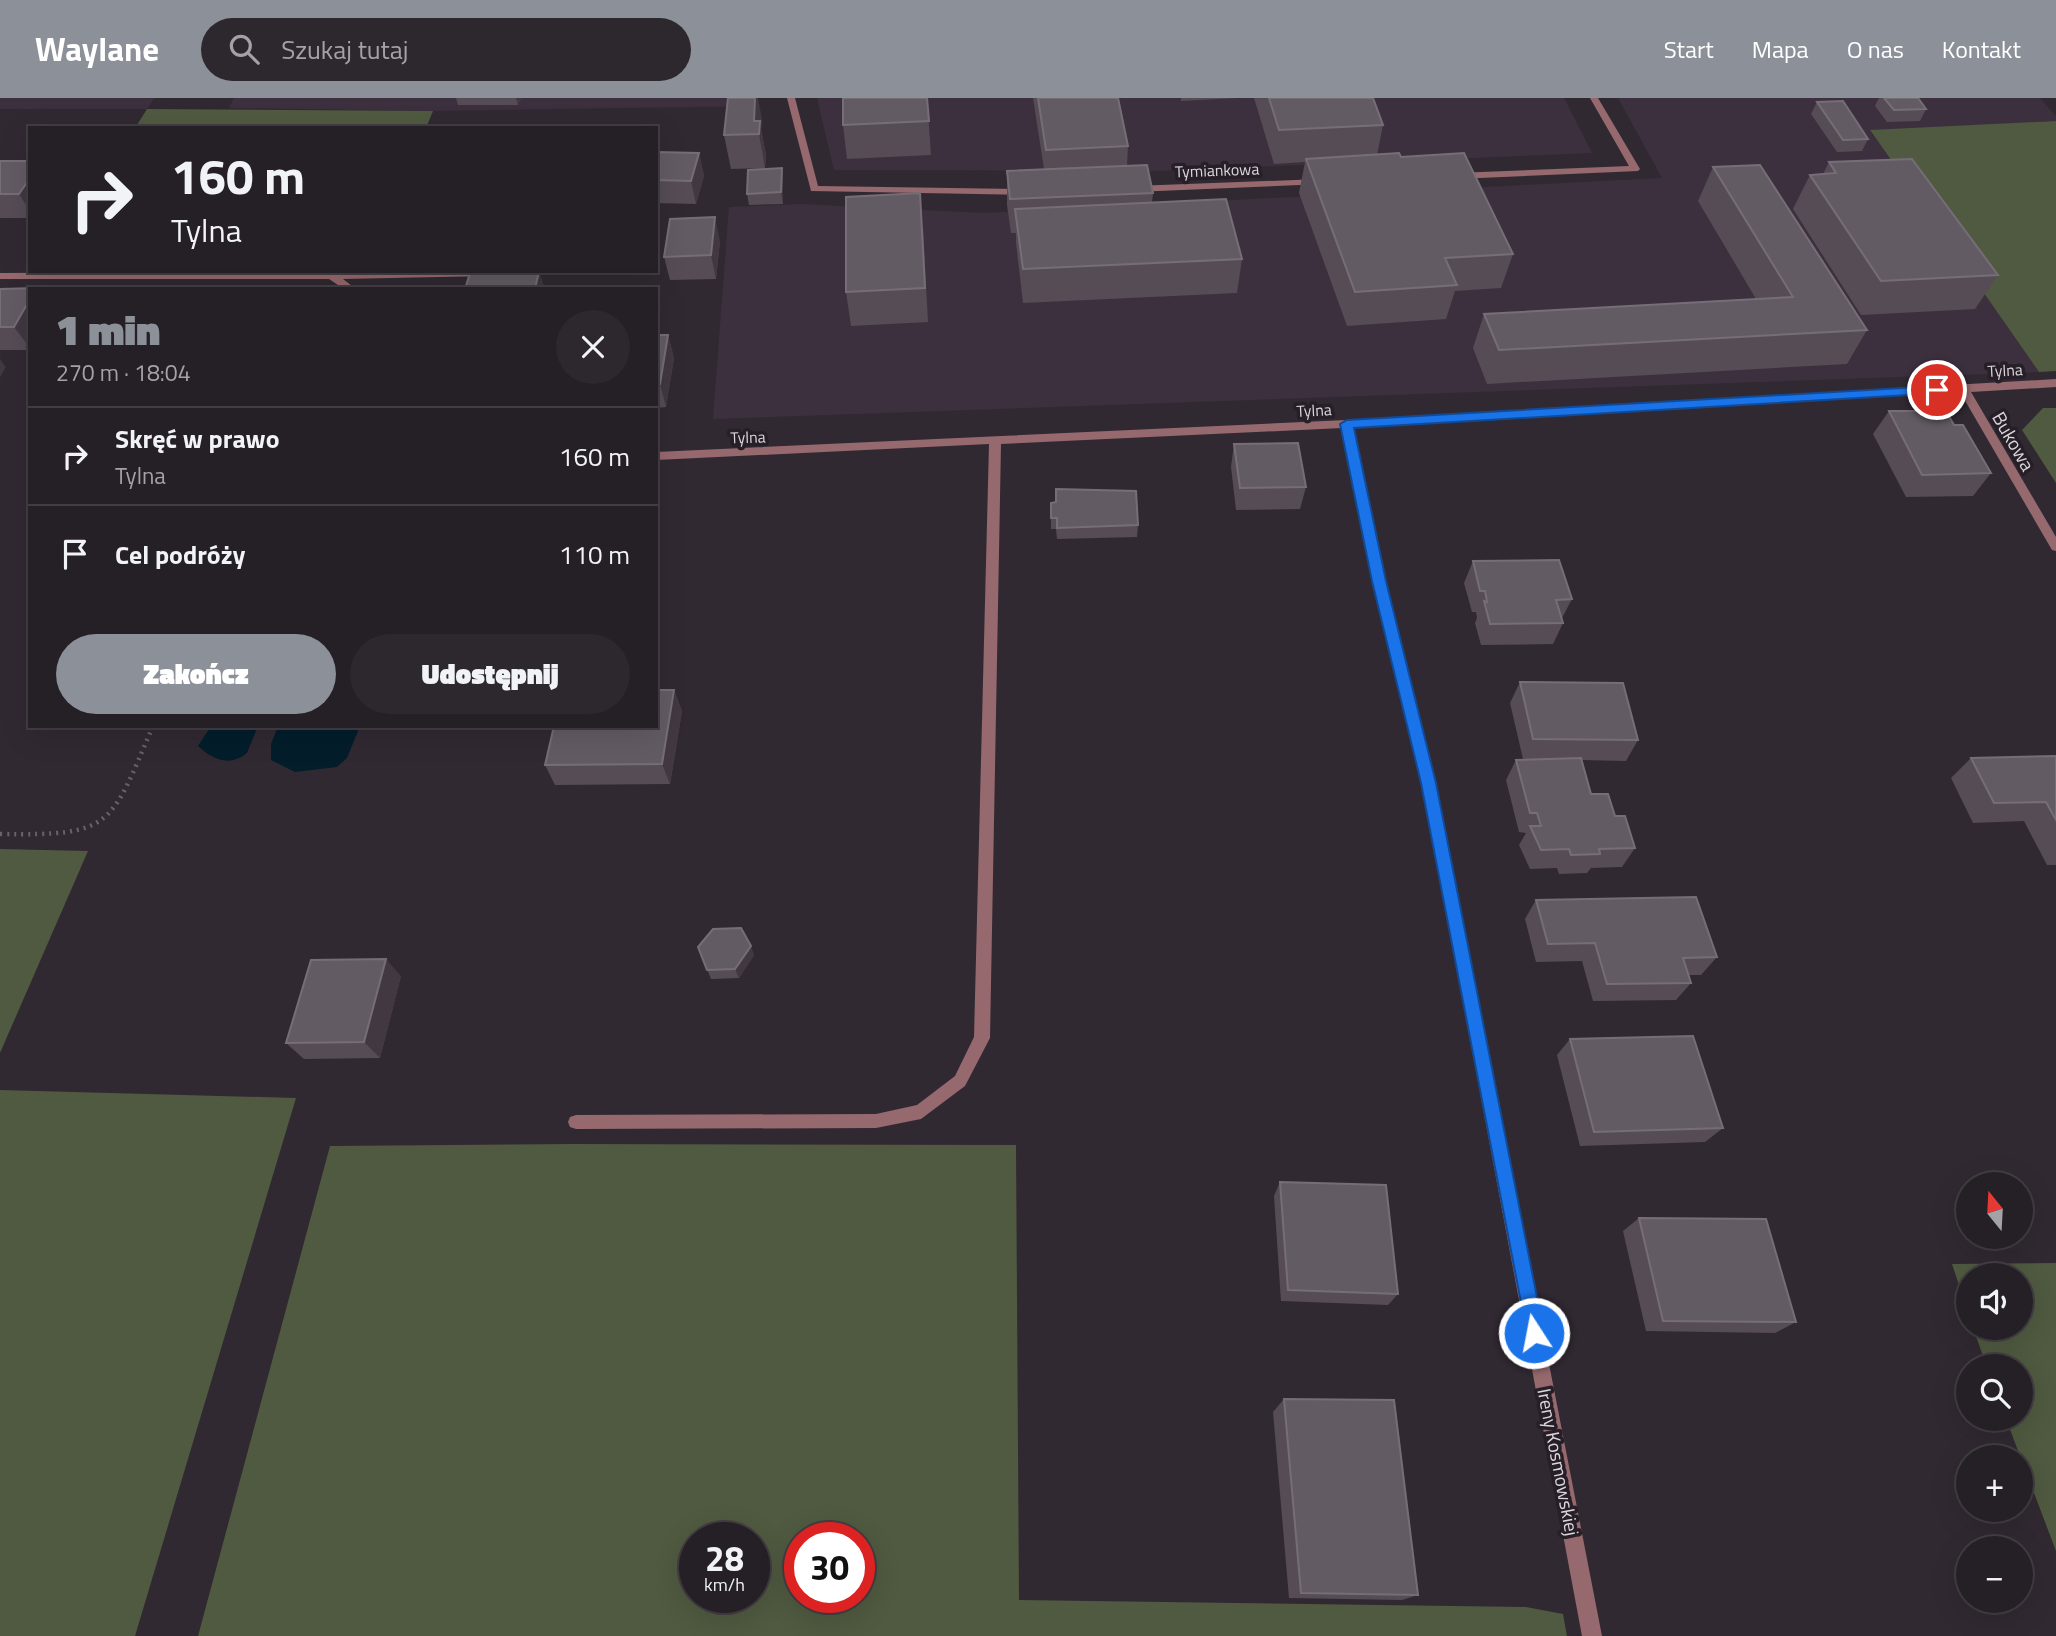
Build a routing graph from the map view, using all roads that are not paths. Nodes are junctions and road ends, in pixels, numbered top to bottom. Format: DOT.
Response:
graph roads {
  1 [pos="791,98"];
  2 [pos="1594,98"];
  3 [pos="1441,177"];
  4 [pos="1330,181"];
  5 [pos="1122,190"];
  6 [pos="1040,192"];
  7 [pos="483,273"];
  8 [pos="0,276"];
  9 [pos="331,276"];
  10 [pos="348,287"];
  11 [pos="2056,383"];
  12 [pos="1963,388"];
  13 [pos="1347,424"];
  14 [pos="995,442"];
  15 [pos="658,456"];
  16 [pos="2056,547"];
  17 [pos="576,1122"];
  18 [pos="1592,1636"];
  1 -- 6 [label="street"];
  2 -- 3 [label="street"];
  4 -- 5 [label="street, Tymiankowa"];
  7 -- 9 [label="street"];
  8 -- 9 [label="street"];
  9 -- 10 [label="street"];
  11 -- 12 [label="street, Tylna"];
  12 -- 13 [label="street, Tylna"];
  12 -- 16 [label="street, Bukowa"];
  13 -- 14 [label="street, Tylna"];
  13 -- 18 [label="street, Ireny Kosmowskiej"];
  14 -- 15 [label="street, Tylna"];
  14 -- 17 [label="street"];
}
